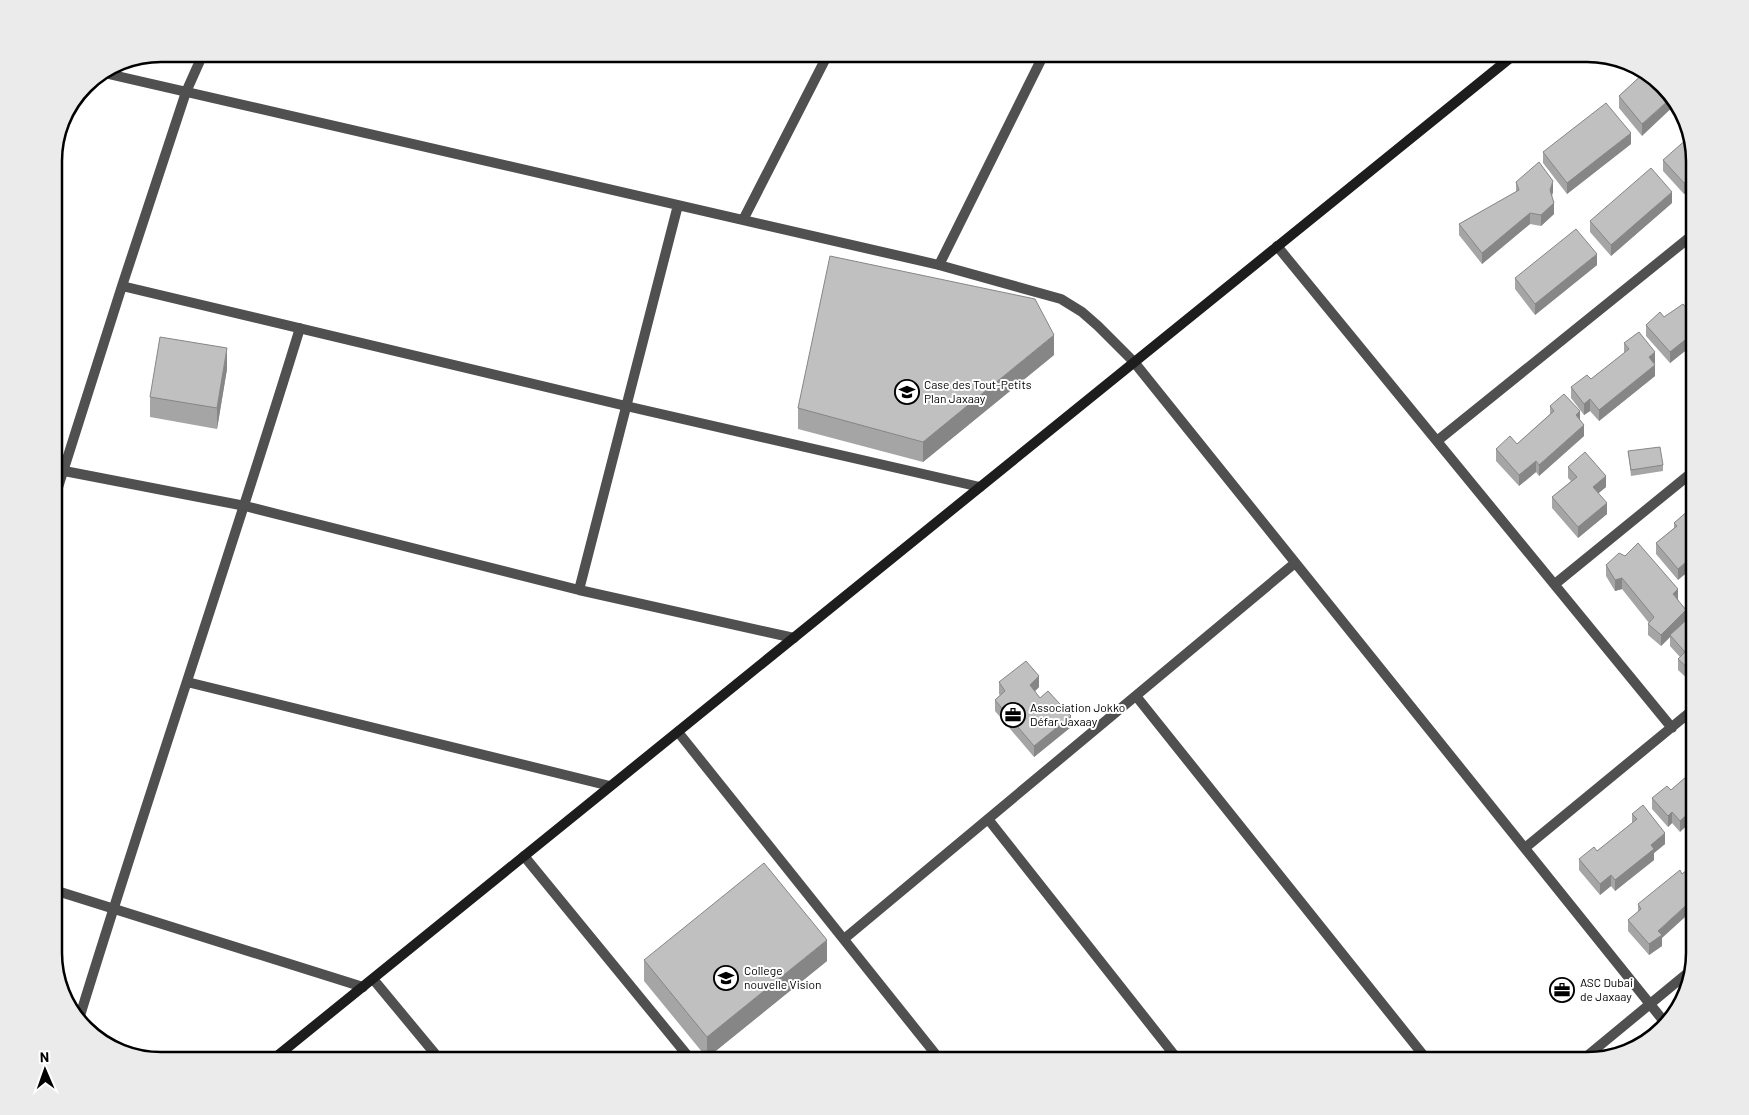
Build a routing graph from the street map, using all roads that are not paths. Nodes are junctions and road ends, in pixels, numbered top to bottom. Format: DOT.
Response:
graph roads {
  1 [pos="199,62"];
  2 [pos="824,62"];
  3 [pos="1040,62"];
  4 [pos="1505,62"];
  5 [pos="114,75"];
  6 [pos="186,92"];
  7 [pos="678,205"];
  8 [pos="743,220"];
  9 [pos="1686,240"];
  10 [pos="1278,246"];
  11 [pos="939,265"];
  12 [pos="122,286"];
  13 [pos="300,328"];
  14 [pos="1134,362"];
  15 [pos="626,406"];
  16 [pos="1437,441"];
  17 [pos="63,458"];
  18 [pos="63,471"];
  19 [pos="1686,477"];
  20 [pos="980,487"];
  21 [pos="245,506"];
  22 [pos="1295,563"];
  23 [pos="1555,584"];
  24 [pos="579,590"];
  25 [pos="794,638"];
  26 [pos="188,682"];
  27 [pos="1136,696"];
  28 [pos="1686,716"];
  29 [pos="1672,728"];
  30 [pos="678,732"];
  31 [pos="610,786"];
  32 [pos="988,819"];
  33 [pos="1525,848"];
  34 [pos="524,856"];
  35 [pos="63,893"];
  36 [pos="113,909"];
  37 [pos="844,939"];
  38 [pos="1684,976"];
  39 [pos="373,979"];
  40 [pos="363,987"];
  41 [pos="1650,1004"];
  42 [pos="81,1012"];
  43 [pos="1662,1019"];
  44 [pos="282,1052"];
  45 [pos="434,1052"];
  46 [pos="685,1052"];
  47 [pos="933,1052"];
  48 [pos="1172,1052"];
  49 [pos="1421,1052"];
  50 [pos="1592,1052"];
  1 -- 6 [label="street"];
  2 -- 8 [label="street"];
  3 -- 11 [label="street"];
  4 -- 10 [label="street"];
  5 -- 6 [label="street"];
  6 -- 7 [label="street"];
  6 -- 12 [label="street"];
  7 -- 8 [label="street"];
  7 -- 15 [label="street"];
  8 -- 11 [label="street"];
  9 -- 16 [label="street"];
  10 -- 14 [label="street"];
  10 -- 16 [label="street"];
  11 -- 14 [label="street"];
  12 -- 13 [label="street"];
  12 -- 17 [label="street"];
  13 -- 15 [label="street"];
  13 -- 21 [label="street"];
  14 -- 20 [label="street"];
  14 -- 22 [label="street"];
  15 -- 20 [label="street"];
  15 -- 24 [label="street"];
  16 -- 23 [label="street"];
  18 -- 21 [label="street"];
  19 -- 23 [label="street"];
  20 -- 25 [label="street"];
  21 -- 24 [label="street"];
  21 -- 26 [label="street"];
  22 -- 27 [label="street"];
  22 -- 33 [label="street"];
  23 -- 29 [label="street"];
  24 -- 25 [label="street"];
  25 -- 30 [label="street"];
  26 -- 31 [label="street"];
  26 -- 36 [label="street"];
  27 -- 32 [label="street"];
  27 -- 49 [label="street"];
  28 -- 29 [label="street"];
  29 -- 33 [label="street"];
  30 -- 31 [label="street"];
  30 -- 37 [label="street"];
  31 -- 34 [label="street"];
  32 -- 37 [label="street"];
  32 -- 48 [label="street"];
  33 -- 41 [label="street"];
  34 -- 39 [label="street"];
  34 -- 46 [label="street"];
  35 -- 36 [label="street"];
  36 -- 40 [label="street"];
  36 -- 42 [label="street"];
  37 -- 47 [label="street"];
  38 -- 41 [label="street"];
  39 -- 40 [label="street"];
  39 -- 45 [label="street"];
  40 -- 44 [label="street"];
  41 -- 43 [label="street"];
  41 -- 50 [label="street"];
}
